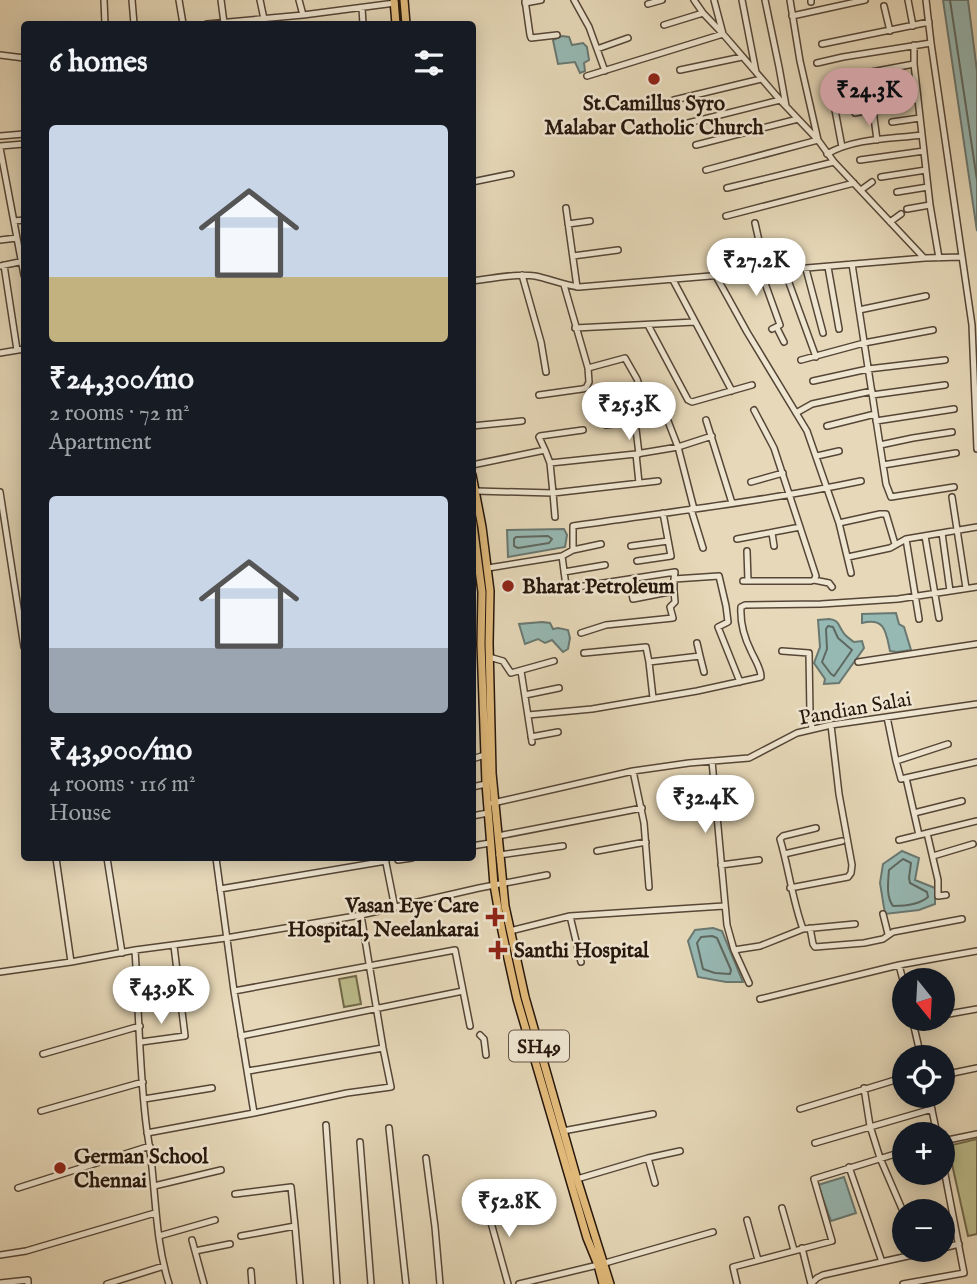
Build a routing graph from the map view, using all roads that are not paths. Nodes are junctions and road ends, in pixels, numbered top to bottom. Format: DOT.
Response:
graph roads {
  1 [pos="104,0"];
  2 [pos="132,0"];
  3 [pos="180,0"];
  4 [pos="220,0"];
  5 [pos="260,0"];
  6 [pos="299,0"];
  7 [pos="404,0"];
  8 [pos="541,0"];
  9 [pos="574,0"];
  10 [pos="662,0"];
  11 [pos="694,0"];
  12 [pos="714,0"];
  13 [pos="742,0"];
  14 [pos="765,0"];
  15 [pos="790,0"];
  16 [pos="865,0"];
  17 [pos="908,0"];
  18 [pos="926,0"];
  19 [pos="525,1"];
  20 [pos="394,2"];
  21 [pos="648,4"];
  22 [pos="884,6"];
  23 [pos="362,8"];
  24 [pos="702,13"];
  25 [pos="303,15"];
  26 [pos="792,16"];
  27 [pos="264,19"];
  28 [pos="105,21"];
  29 [pos="134,21"];
  30 [pos="183,21"];
  31 [pos="224,21"];
  32 [pos="244,21"];
  33 [pos="273,21"];
  34 [pos="363,21"];
  35 [pos="396,21"];
  36 [pos="405,21"];
  37 [pos="929,22"];
  38 [pos="664,25"];
  39 [pos="913,26"];
  40 [pos="890,31"];
  41 [pos="723,34"];
  42 [pos="557,35"];
  43 [pos="628,38"];
  44 [pos="931,43"];
  45 [pos="822,44"];
  46 [pos="914,45"];
  47 [pos="597,49"];
  48 [pos="0,55"];
  49 [pos="741,57"];
  50 [pos="21,58"];
  51 [pos="817,63"];
  52 [pos="914,64"];
  53 [pos="680,70"];
  54 [pos="605,71"];
  55 [pos="756,72"];
  56 [pos="868,72"];
  57 [pos="587,76"];
  58 [pos="845,77"];
  59 [pos="761,79"];
  60 [pos="916,82"];
  61 [pos="870,90"];
  62 [pos="832,94"];
  63 [pos="846,95"];
  64 [pos="918,99"];
  65 [pos="674,100"];
  66 [pos="780,100"];
  67 [pos="786,106"];
  68 [pos="873,109"];
  69 [pos="855,113"];
  70 [pos="920,118"];
  71 [pos="798,119"];
  72 [pos="892,122"];
  73 [pos="688,123"];
  74 [pos="21,134"];
  75 [pos="922,135"];
  76 [pos="0,136"];
  77 [pos="818,140"];
  78 [pos="877,140"];
  79 [pos="21,144"];
  80 [pos="696,145"];
  81 [pos="0,147"];
  82 [pos="842,147"];
  83 [pos="924,151"];
  84 [pos="827,154"];
  85 [pos="1,159"];
  86 [pos="860,160"];
  87 [pos="834,162"];
  88 [pos="706,170"];
  89 [pos="926,170"];
  90 [pos="511,174"];
  91 [pos="881,177"];
  92 [pos="476,181"];
  93 [pos="872,182"];
  94 [pos="854,183"];
  95 [pos="928,187"];
  96 [pos="727,188"];
  97 [pos="860,190"];
  98 [pos="897,192"];
  99 [pos="887,203"];
  100 [pos="10,205"];
  101 [pos="930,205"];
  102 [pos="0,206"];
  103 [pos="566,208"];
  104 [pos="878,209"];
  105 [pos="907,209"];
  106 [pos="901,214"];
  107 [pos="726,216"];
  108 [pos="21,220"];
  109 [pos="14,221"];
  110 [pos="590,221"];
  111 [pos="890,222"];
  112 [pos="755,223"];
  113 [pos="568,224"];
  114 [pos="17,238"];
  115 [pos="0,240"];
  116 [pos="618,250"];
  117 [pos="21,254"];
  118 [pos="573,257"];
  119 [pos="962,257"];
  120 [pos="925,258"];
  121 [pos="939,258"];
  122 [pos="21,262"];
  123 [pos="852,264"];
  124 [pos="2,266"];
  125 [pos="828,267"];
  126 [pos="806,268"];
  127 [pos="784,270"];
  128 [pos="764,272"];
  129 [pos="523,275"];
  130 [pos="716,276"];
  131 [pos="673,279"];
  132 [pos="476,281"];
  133 [pos="564,285"];
  134 [pos="577,287"];
  135 [pos="926,296"];
  136 [pos="859,310"];
  137 [pos="695,322"];
  138 [pos="648,325"];
  139 [pos="575,328"];
  140 [pos="839,329"];
  141 [pos="933,330"];
  142 [pos="823,333"];
  143 [pos="784,342"];
  144 [pos="864,343"];
  145 [pos="21,349"];
  146 [pos="16,350"];
  147 [pos="0,353"];
  148 [pos="816,357"];
  149 [pos="801,360"];
  150 [pos="945,360"];
  151 [pos="588,368"];
  152 [pos="868,369"];
  153 [pos="545,372"];
  154 [pos="813,381"];
  155 [pos="752,385"];
  156 [pos="945,385"];
  157 [pos="732,391"];
  158 [pos="872,393"];
  159 [pos="539,395"];
  160 [pos="954,409"];
  161 [pos="754,410"];
  162 [pos="649,412"];
  163 [pos="796,413"];
  164 [pos="666,416"];
  165 [pos="876,417"];
  166 [pos="706,420"];
  167 [pos="522,421"];
  168 [pos="606,425"];
  169 [pos="476,426"];
  170 [pos="827,426"];
  171 [pos="583,430"];
  172 [pos="952,432"];
  173 [pos="712,436"];
  174 [pos="880,445"];
  175 [pos="677,447"];
  176 [pos="977,449"];
  177 [pos="545,450"];
  178 [pos="839,451"];
  179 [pos="956,453"];
  180 [pos="637,454"];
  181 [pos="940,455"];
  182 [pos="817,456"];
  183 [pos="550,463"];
  184 [pos="476,464"];
  185 [pos="883,465"];
  186 [pos="941,465"];
  187 [pos="783,473"];
  188 [pos="658,481"];
  189 [pos="861,481"];
  190 [pos="751,482"];
  191 [pos="639,483"];
  192 [pos="954,487"];
  193 [pos="827,488"];
  194 [pos="476,491"];
  195 [pos="0,492"];
  196 [pos="553,493"];
  197 [pos="790,494"];
  198 [pos="953,497"];
  199 [pos="732,503"];
  200 [pos="692,509"];
  201 [pos="663,513"];
  202 [pos="555,517"];
  203 [pos="839,523"];
  204 [pos="800,527"];
  205 [pos="977,527"];
  206 [pos="958,530"];
  207 [pos="772,533"];
  208 [pos="942,533"];
  209 [pos="925,536"];
  210 [pos="737,539"];
  211 [pos="906,539"];
  212 [pos="668,541"];
  213 [pos="601,544"];
  214 [pos="895,544"];
  215 [pos="631,546"];
  216 [pos="774,546"];
  217 [pos="476,547"];
  218 [pos="703,548"];
  219 [pos="573,550"];
  220 [pos="747,551"];
  221 [pos="562,556"];
  222 [pos="848,557"];
  223 [pos="638,561"];
  224 [pos="604,565"];
  225 [pos="488,568"];
  226 [pos="564,572"];
  227 [pos="851,572"];
  228 [pos="629,579"];
  229 [pos="674,579"];
  230 [pos="814,580"];
  231 [pos="832,587"];
  232 [pos="977,587"];
  233 [pos="966,588"];
  234 [pos="674,591"];
  235 [pos="950,591"];
  236 [pos="934,593"];
  237 [pos="916,596"];
  238 [pos="939,618"];
  239 [pos="919,619"];
  240 [pos="21,628"];
  241 [pos="581,633"];
  242 [pos="697,643"];
  243 [pos="485,644"];
  244 [pos="977,644"];
  245 [pos="782,651"];
  246 [pos="584,653"];
  247 [pos="700,656"];
  248 [pos="489,657"];
  249 [pos="554,661"];
  250 [pos="649,662"];
  251 [pos="858,662"];
  252 [pos="521,671"];
  253 [pos="704,672"];
  254 [pos="482,680"];
  255 [pos="476,681"];
  256 [pos="740,681"];
  257 [pos="559,688"];
  258 [pos="525,695"];
  259 [pos="653,698"];
  260 [pos="977,704"];
  261 [pos="528,715"];
  262 [pos="887,717"];
  263 [pos="831,725"];
  264 [pos="812,729"];
  265 [pos="558,732"];
  266 [pos="948,744"];
  267 [pos="485,755"];
  268 [pos="476,758"];
  269 [pos="712,761"];
  270 [pos="896,761"];
  271 [pos="977,762"];
  272 [pos="633,771"];
  273 [pos="906,778"];
  274 [pos="486,784"];
  275 [pos="476,786"];
  276 [pos="962,801"];
  277 [pos="491,803"];
  278 [pos="642,808"];
  279 [pos="488,813"];
  280 [pos="914,813"];
  281 [pos="476,815"];
  282 [pos="977,821"];
  283 [pos="816,828"];
  284 [pos="928,833"];
  285 [pos="919,835"];
  286 [pos="498,836"];
  287 [pos="899,840"];
  288 [pos="842,841"];
  289 [pos="646,842"];
  290 [pos="490,843"];
  291 [pos="973,844"];
  292 [pos="476,845"];
  293 [pos="563,846"];
  294 [pos="597,851"];
  295 [pos="784,854"];
  296 [pos="499,855"];
  297 [pos="933,856"];
  298 [pos="759,860"];
  299 [pos="55,861"];
  300 [pos="107,861"];
  301 [pos="216,861"];
  302 [pos="374,861"];
  303 [pos="385,861"];
  304 [pos="721,865"];
  305 [pos="547,875"];
  306 [pos="498,885"];
  307 [pos="649,887"];
  308 [pos="790,888"];
  309 [pos="220,889"];
  310 [pos="946,895"];
  311 [pos="724,906"];
  312 [pos="395,908"];
  313 [pos="883,914"];
  314 [pos="361,915"];
  315 [pos="570,916"];
  316 [pos="962,919"];
  317 [pos="855,924"];
  318 [pos="810,928"];
  319 [pos="803,929"];
  320 [pos="510,931"];
  321 [pos="888,934"];
  322 [pos="226,938"];
  323 [pos="174,946"];
  324 [pos="135,950"];
  325 [pos="734,950"];
  326 [pos="977,950"];
  327 [pos="122,953"];
  328 [pos="71,962"];
  329 [pos="581,962"];
  330 [pos="899,965"];
  331 [pos="370,966"];
  332 [pos="900,968"];
  333 [pos="0,972"];
  334 [pos="749,983"];
  335 [pos="234,990"];
  336 [pos="463,991"];
  337 [pos="760,999"];
  338 [pos="378,1009"];
  339 [pos="977,1009"];
  340 [pos="956,1013"];
  341 [pos="140,1026"];
  342 [pos="470,1026"];
  343 [pos="481,1035"];
  344 [pos="241,1036"];
  345 [pos="141,1042"];
  346 [pos="383,1048"];
  347 [pos="43,1054"];
  348 [pos="486,1055"];
  349 [pos="977,1068"];
  350 [pos="248,1071"];
  351 [pos="955,1073"];
  352 [pos="892,1080"];
  353 [pos="143,1082"];
  354 [pos="212,1087"];
  355 [pos="864,1088"];
  356 [pos="144,1099"];
  357 [pos="932,1109"];
  358 [pos="800,1110"];
  359 [pos="41,1111"];
  360 [pos="254,1113"];
  361 [pos="653,1114"];
  362 [pos="935,1122"];
  363 [pos="326,1125"];
  364 [pos="870,1126"];
  365 [pos="389,1128"];
  366 [pos="563,1131"];
  367 [pos="147,1133"];
  368 [pos="977,1134"];
  369 [pos="955,1139"];
  370 [pos="360,1142"];
  371 [pos="815,1143"];
  372 [pos="150,1146"];
  373 [pos="680,1151"];
  374 [pos="892,1155"];
  375 [pos="426,1158"];
  376 [pos="648,1158"];
  377 [pos="880,1158"];
  378 [pos="849,1167"];
  379 [pos="221,1170"];
  380 [pos="577,1179"];
  381 [pos="655,1183"];
  382 [pos="947,1185"];
  383 [pos="154,1186"];
  384 [pos="18,1188"];
  385 [pos="235,1194"];
  386 [pos="898,1199"];
  387 [pos="485,1201"];
  388 [pos="782,1208"];
  389 [pos="155,1213"];
  390 [pos="215,1220"];
  391 [pos="747,1220"];
  392 [pos="295,1226"];
  393 [pos="713,1232"];
  394 [pos="159,1236"];
  395 [pos="240,1236"];
  396 [pos="192,1240"];
  397 [pos="230,1244"];
  398 [pos="960,1244"];
  399 [pos="955,1245"];
  400 [pos="802,1248"];
  401 [pos="794,1250"];
  402 [pos="195,1251"];
  403 [pos="0,1255"];
  404 [pos="892,1259"];
  405 [pos="758,1260"];
  406 [pos="882,1262"];
  407 [pos="601,1264"];
  408 [pos="163,1266"];
  409 [pos="251,1270"];
  410 [pos="28,1282"];
  411 [pos="0,1283"];
  412 [pos="107,1284"];
  413 [pos="169,1284"];
  414 [pos="204,1284"];
  415 [pos="253,1284"];
  416 [pos="300,1284"];
  417 [pos="337,1284"];
  418 [pos="370,1284"];
  419 [pos="406,1284"];
  420 [pos="440,1284"];
  421 [pos="508,1284"];
  422 [pos="519,1284"];
  423 [pos="603,1284"];
  424 [pos="610,1284"];
  425 [pos="737,1284"];
  426 [pos="811,1284"];
  427 [pos="903,1284"];
  1 -- 28 [label="street"];
  2 -- 29 [label="street"];
  3 -- 30 [label="street"];
  4 -- 31 [label="street"];
  5 -- 27 [label="street"];
  6 -- 25 [label="street"];
  7 -- 36 [label="main road"];
  8 -- 19 [label="street"];
  9 -- 47 [label="street"];
  10 -- 21 [label="street"];
  11 -- 24 [label="street"];
  12 -- 41 [label="street"];
  13 -- 55 [label="street"];
  14 -- 67 [label="street"];
  15 -- 26 [label="street"];
  16 -- 26 [label="street"];
  17 -- 39 [label="street"];
  18 -- 37 [label="street"];
  19 -- 42 [label="street"];
  20 -- 23 [label="street"];
  20 -- 35 [label="main road"];
  22 -- 40 [label="street"];
  23 -- 25 [label="street"];
  23 -- 34 [label="street"];
  24 -- 38 [label="street"];
  24 -- 41 [label="street"];
  25 -- 33 [label="street"];
  26 -- 77 [label="street"];
  27 -- 32 [label="street"];
  27 -- 33 [label="street"];
  37 -- 39 [label="street"];
  37 -- 44 [label="street"];
  39 -- 40 [label="street"];
  40 -- 45 [label="street"];
  41 -- 49 [label="street"];
  41 -- 54 [label="street"];
  43 -- 47 [label="street"];
  44 -- 46 [label="street"];
  44 -- 119 [label="street"];
  46 -- 51 [label="street"];
  46 -- 52 [label="street"];
  47 -- 54 [label="street"];
  48 -- 50 [label="street"];
  49 -- 53 [label="street"];
  49 -- 55 [label="street"];
  52 -- 56 [label="street"];
  52 -- 60 [label="street"];
  54 -- 57 [label="street"];
  55 -- 59 [label="street"];
  56 -- 58 [label="street"];
  56 -- 61 [label="street"];
  59 -- 65 [label="street"];
  59 -- 66 [label="street"];
  60 -- 61 [label="street"];
  60 -- 64 [label="street"];
  61 -- 63 [label="street"];
  61 -- 68 [label="street"];
  62 -- 82 [label="street"];
  64 -- 68 [label="street"];
  64 -- 70 [label="street"];
  66 -- 67 [label="street"];
  66 -- 73 [label="street"];
  67 -- 71 [label="street"];
  68 -- 69 [label="street"];
  68 -- 78 [label="street"];
  70 -- 72 [label="street"];
  70 -- 75 [label="street"];
  71 -- 77 [label="street"];
  71 -- 80 [label="street"];
  74 -- 76 [label="street"];
  75 -- 78 [label="street"];
  75 -- 83 [label="street"];
  77 -- 84 [label="street"];
  77 -- 88 [label="street"];
  78 -- 82 [label="street"];
  79 -- 81 [label="street"];
  81 -- 85 [label="street"];
  82 -- 84 [label="street"];
  83 -- 86 [label="street"];
  83 -- 89 [label="street"];
  84 -- 87 [label="street"];
  85 -- 100 [label="street"];
  87 -- 94 [label="street"];
  87 -- 96 [label="street"];
  89 -- 91 [label="street"];
  89 -- 95 [label="street"];
  90 -- 92 [label="street"];
  93 -- 97 [label="street"];
  94 -- 97 [label="street"];
  94 -- 107 [label="street"];
  95 -- 98 [label="street"];
  95 -- 101 [label="street"];
  97 -- 104 [label="street"];
  99 -- 104 [label="street"];
  100 -- 102 [label="street"];
  100 -- 109 [label="street"];
  101 -- 105 [label="street"];
  101 -- 121 [label="street"];
  103 -- 113 [label="street"];
  104 -- 111 [label="street"];
  106 -- 111 [label="street"];
  108 -- 109 [label="street"];
  109 -- 114 [label="street"];
  110 -- 113 [label="street"];
  111 -- 120 [label="street"];
  112 -- 128 [label="street"];
  113 -- 118 [label="street"];
  114 -- 115 [label="street"];
  114 -- 117 [label="street"];
  116 -- 118 [label="street"];
  118 -- 134 [label="street"];
  119 -- 121 [label="street"];
  119 -- 176 [label="street"];
  120 -- 121 [label="street"];
  120 -- 123 [label="street"];
  122 -- 124 [label="street"];
  123 -- 125 [label="street"];
  123 -- 136 [label="street"];
  124 -- 146 [label="street"];
  125 -- 126 [label="street"];
  125 -- 140 [label="street"];
  126 -- 127 [label="street"];
  126 -- 142 [label="street"];
  127 -- 128 [label="street"];
  127 -- 148 [label="street"];
  128 -- 130 [label="street"];
  128 -- 143 [label="street"];
  129 -- 132 [label="street"];
  129 -- 133 [label="street"];
  129 -- 153 [label="street"];
  130 -- 131 [label="street"];
  130 -- 163 [label="street"];
  131 -- 134 [label="street"];
  131 -- 137 [label="street"];
  133 -- 134 [label="street"];
  133 -- 139 [label="street"];
  135 -- 136 [label="street"];
  136 -- 144 [label="street"];
  137 -- 138 [label="street"];
  137 -- 157 [label="street"];
  138 -- 139 [label="street"];
  138 -- 157 [label="street"];
  139 -- 151 [label="street"];
  141 -- 144 [label="street"];
  144 -- 148 [label="street"];
  144 -- 152 [label="street"];
  145 -- 146 [label="street"];
  146 -- 147 [label="street"];
  148 -- 149 [label="street"];
  150 -- 152 [label="street"];
  151 -- 159 [label="street"];
  151 -- 162 [label="street"];
  152 -- 154 [label="street"];
  152 -- 158 [label="street"];
  155 -- 157 [label="street"];
  156 -- 158 [label="street"];
  158 -- 163 [label="street"];
  158 -- 165 [label="street"];
  160 -- 165 [label="street"];
  161 -- 187 [label="street"];
  163 -- 182 [label="street"];
  164 -- 175 [label="street"];
  165 -- 170 [label="street"];
  165 -- 174 [label="street"];
  166 -- 173 [label="street"];
  167 -- 169 [label="street"];
  168 -- 180 [label="street"];
  171 -- 177 [label="street"];
  172 -- 174 [label="street"];
  173 -- 175 [label="street"];
  173 -- 199 [label="street"];
  174 -- 185 [label="street"];
  175 -- 180 [label="street"];
  175 -- 200 [label="street"];
  177 -- 183 [label="street"];
  177 -- 184 [label="street"];
  178 -- 182 [label="street"];
  179 -- 181 [label="street"];
  180 -- 183 [label="street"];
  180 -- 191 [label="street"];
  181 -- 185 [label="street"];
  181 -- 186 [label="street"];
  182 -- 193 [label="street"];
  183 -- 196 [label="street"];
  185 -- 192 [label="street"];
  187 -- 190 [label="street"];
  187 -- 197 [label="street"];
  188 -- 191 [label="street"];
  189 -- 193 [label="street"];
  191 -- 196 [label="street"];
  193 -- 197 [label="street"];
  193 -- 203 [label="street"];
  194 -- 196 [label="street"];
  194 -- 225 [label="main road, SH49"];
  195 -- 240 [label="street"];
  196 -- 202 [label="street"];
  197 -- 199 [label="street"];
  197 -- 204 [label="street"];
  198 -- 206 [label="street"];
  199 -- 200 [label="street"];
  200 -- 201 [label="street"];
  200 -- 218 [label="street"];
  201 -- 212 [label="street"];
  201 -- 219 [label="street"];
  203 -- 214 [label="street"];
  203 -- 222 [label="street"];
  204 -- 207 [label="street"];
  204 -- 230 [label="street"];
  205 -- 206 [label="street"];
  206 -- 208 [label="street"];
  206 -- 233 [label="street"];
  207 -- 210 [label="street"];
  207 -- 216 [label="street"];
  208 -- 209 [label="street"];
  208 -- 235 [label="street"];
  209 -- 211 [label="street"];
  209 -- 236 [label="street"];
  211 -- 214 [label="street"];
  211 -- 237 [label="street"];
  212 -- 215 [label="street"];
  212 -- 223 [label="street"];
  213 -- 219 [label="street"];
  214 -- 222 [label="street"];
  217 -- 243 [label="main road, SH49"];
  219 -- 221 [label="street"];
  220 -- 230 [label="street"];
  221 -- 225 [label="street"];
  221 -- 226 [label="street"];
  222 -- 227 [label="street"];
  224 -- 226 [label="street"];
  225 -- 243 [label="main road, SH49"];
  226 -- 228 [label="street"];
  228 -- 229 [label="street"];
  228 -- 234 [label="street"];
  229 -- 234 [label="street"];
  229 -- 256 [label="street"];
  230 -- 231 [label="street"];
  232 -- 233 [label="street"];
  233 -- 235 [label="street"];
  234 -- 241 [label="street"];
  235 -- 236 [label="street"];
  236 -- 237 [label="street"];
  236 -- 238 [label="street"];
  237 -- 239 [label="street"];
  237 -- 256 [label="street"];
  242 -- 247 [label="street"];
  243 -- 248 [label="main road, SH49"];
  243 -- 254 [label="main road, SH49"];
  244 -- 251 [label="street"];
  245 -- 264 [label="street"];
  246 -- 250 [label="street"];
  247 -- 250 [label="street"];
  247 -- 253 [label="street"];
  248 -- 252 [label="street"];
  248 -- 277 [label="main road, SH49"];
  249 -- 252 [label="street"];
  250 -- 259 [label="street"];
  252 -- 258 [label="street"];
  254 -- 255 [label="street"];
  254 -- 267 [label="main road, SH49"];
  256 -- 259 [label="street"];
  257 -- 258 [label="street"];
  258 -- 261 [label="street"];
  259 -- 261 [label="street"];
  260 -- 262 [label="street, Pandian Salai"];
  261 -- 265 [label="street"];
  262 -- 263 [label="street, Pandian Salai"];
  262 -- 270 [label="street"];
  263 -- 264 [label="street, Pandian Salai"];
  263 -- 308 [label="street"];
  264 -- 269 [label="street, Pandian Salai"];
  266 -- 270 [label="street"];
  267 -- 268 [label="street"];
  267 -- 274 [label="main road, SH49"];
  269 -- 272 [label="street, Pandian Salai"];
  269 -- 304 [label="street"];
  270 -- 273 [label="street"];
  271 -- 273 [label="street"];
  272 -- 277 [label="street, Pandian Salai"];
  272 -- 278 [label="street"];
  273 -- 280 [label="street"];
  274 -- 275 [label="street"];
  274 -- 277 [label="main road, SH49"];
  276 -- 280 [label="street"];
  277 -- 279 [label="main road, SH49"];
  277 -- 286 [label="main road, SH49"];
  278 -- 286 [label="street"];
  278 -- 289 [label="street"];
  279 -- 281 [label="street"];
  279 -- 290 [label="main road, SH49"];
  280 -- 285 [label="street"];
  282 -- 284 [label="street"];
  283 -- 295 [label="street"];
  284 -- 285 [label="street"];
  284 -- 297 [label="street"];
  285 -- 287 [label="street"];
  286 -- 296 [label="main road, SH49"];
  288 -- 295 [label="street"];
  289 -- 294 [label="street"];
  289 -- 307 [label="street"];
  290 -- 292 [label="street"];
  290 -- 306 [label="main road, SH49"];
  291 -- 297 [label="street"];
  293 -- 296 [label="street"];
  295 -- 308 [label="street"];
  296 -- 306 [label="main road, SH49"];
  297 -- 310 [label="street"];
  298 -- 304 [label="street"];
  299 -- 328 [label="street"];
  300 -- 327 [label="street"];
  301 -- 309 [label="street"];
  302 -- 309 [label="street"];
  303 -- 312 [label="street"];
  304 -- 311 [label="street"];
  305 -- 306 [label="street"];
  306 -- 312 [label="street"];
  306 -- 320 [label="main road, SH49"];
  306 -- 407 [label="main road, SH49"];
  308 -- 319 [label="street"];
  309 -- 322 [label="street"];
  311 -- 315 [label="street"];
  311 -- 325 [label="street"];
  312 -- 314 [label="street"];
  313 -- 321 [label="street"];
  314 -- 322 [label="street"];
  314 -- 331 [label="street"];
  315 -- 320 [label="street"];
  315 -- 329 [label="street"];
  316 -- 321 [label="street"];
  317 -- 318 [label="street"];
  318 -- 319 [label="street"];
  318 -- 321 [label="street"];
  319 -- 325 [label="street"];
  320 -- 366 [label="main road, SH49"];
  322 -- 323 [label="street"];
  322 -- 335 [label="street"];
  323 -- 324 [label="street"];
  323 -- 345 [label="street"];
  324 -- 327 [label="street"];
  324 -- 341 [label="street"];
  325 -- 334 [label="street"];
  326 -- 330 [label="street"];
  327 -- 328 [label="street"];
  328 -- 333 [label="street"];
  330 -- 332 [label="street"];
  330 -- 337 [label="street"];
  331 -- 335 [label="street"];
  331 -- 336 [label="street"];
  331 -- 338 [label="street"];
  335 -- 344 [label="street"];
  336 -- 338 [label="street"];
  336 -- 342 [label="street"];
  338 -- 344 [label="street"];
  338 -- 346 [label="street"];
  339 -- 340 [label="street"];
  341 -- 345 [label="street"];
  341 -- 347 [label="street"];
  343 -- 348 [label="street"];
  344 -- 350 [label="street"];
  345 -- 353 [label="street"];
  346 -- 350 [label="street"];
  346 -- 360 [label="street"];
  349 -- 351 [label="street"];
  350 -- 360 [label="street"];
  352 -- 355 [label="street"];
  353 -- 356 [label="street"];
  353 -- 359 [label="street"];
  354 -- 356 [label="street"];
  355 -- 358 [label="street"];
  355 -- 364 [label="street"];
  356 -- 367 [label="street"];
  357 -- 362 [label="street"];
  357 -- 364 [label="street"];
  360 -- 367 [label="street"];
  361 -- 366 [label="street"];
  363 -- 417 [label="street"];
  364 -- 371 [label="street"];
  364 -- 377 [label="street"];
  365 -- 419 [label="street"];
  366 -- 380 [label="main road, SH49"];
  367 -- 372 [label="street"];
  368 -- 369 [label="street"];
  370 -- 418 [label="street"];
  372 -- 383 [label="street"];
  372 -- 384 [label="street"];
  373 -- 376 [label="street"];
  374 -- 377 [label="street"];
  375 -- 420 [label="street"];
  376 -- 380 [label="street"];
  376 -- 381 [label="street"];
  377 -- 378 [label="street"];
  377 -- 386 [label="street"];
  378 -- 400 [label="street"];
  378 -- 406 [label="street"];
  379 -- 383 [label="street"];
  380 -- 407 [label="main road, SH49"];
  382 -- 398 [label="street"];
  383 -- 389 [label="street"];
  385 -- 392 [label="street"];
  387 -- 421 [label="street"];
  388 -- 401 [label="street"];
  389 -- 394 [label="street"];
  389 -- 403 [label="street"];
  390 -- 394 [label="street"];
  391 -- 405 [label="street"];
  392 -- 395 [label="street"];
  392 -- 416 [label="street"];
  393 -- 407 [label="street"];
  394 -- 408 [label="street"];
  396 -- 402 [label="street"];
  397 -- 402 [label="street"];
  398 -- 399 [label="street"];
  398 -- 427 [label="street"];
  400 -- 401 [label="street"];
  400 -- 426 [label="street"];
  401 -- 405 [label="street"];
  402 -- 414 [label="street"];
  404 -- 406 [label="street"];
  405 -- 425 [label="street"];
  406 -- 426 [label="street"];
  407 -- 422 [label="street"];
  407 -- 423 [label="main road, SH49"];
  407 -- 424 [label="main road, SH49"];
  408 -- 412 [label="street"];
  408 -- 413 [label="street"];
  409 -- 415 [label="street"];
  410 -- 411 [label="street"];
}
